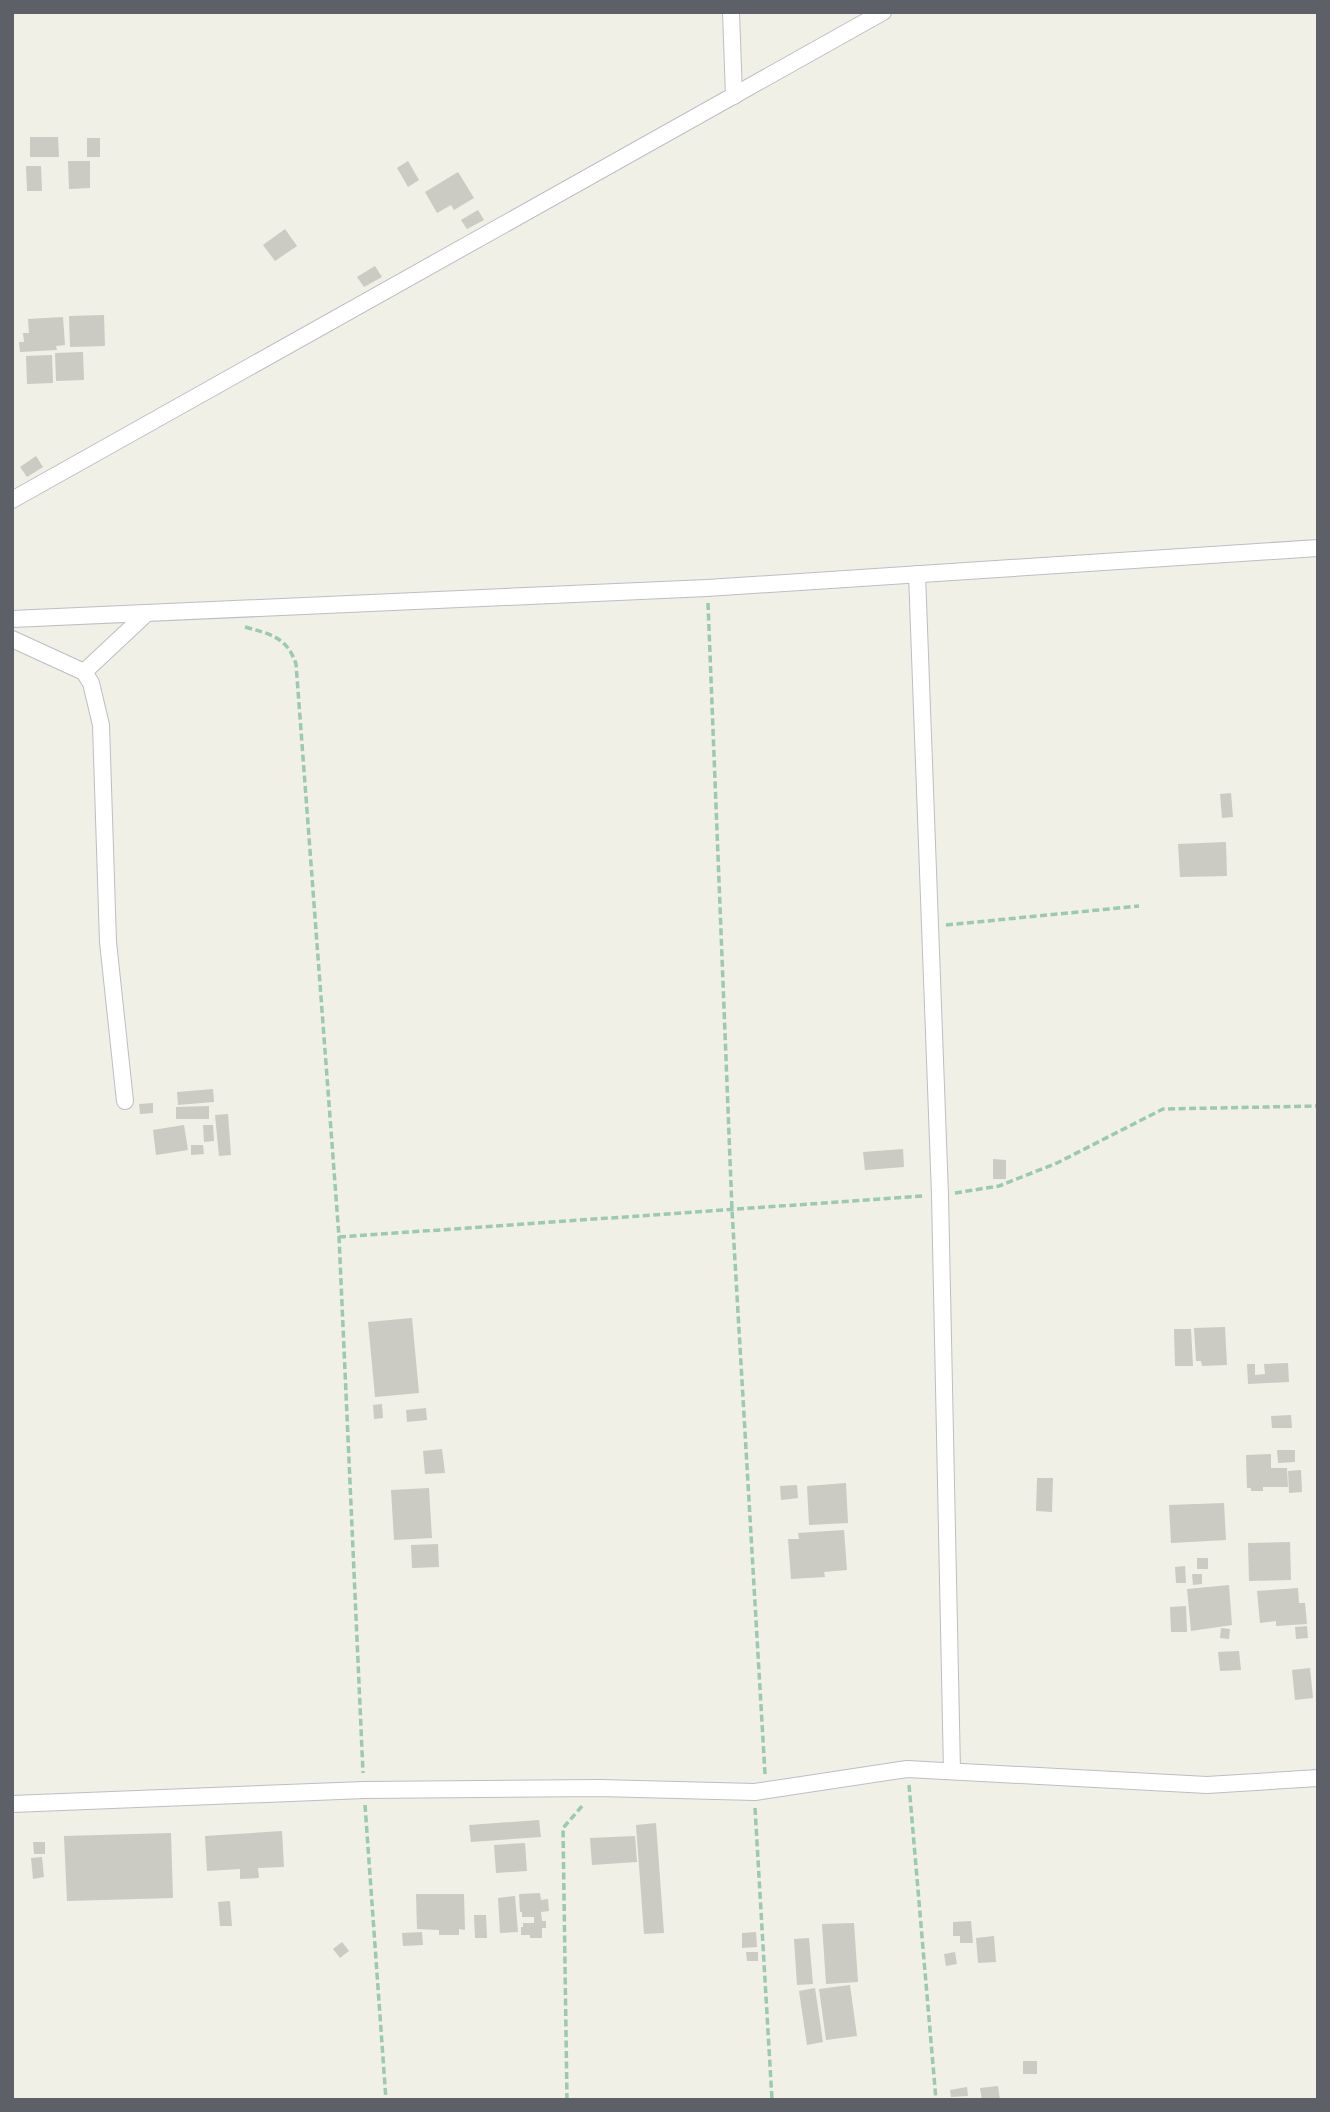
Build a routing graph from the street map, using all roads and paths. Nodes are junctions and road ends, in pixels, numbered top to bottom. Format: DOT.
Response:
graph roads {
  1 [pos="731,12"];
  2 [pos="883,12"];
  3 [pos="734,96"];
  4 [pos="12,500"];
  5 [pos="1318,548"];
  6 [pos="917,574"];
  7 [pos="707,588"];
  8 [pos="147,613"];
  9 [pos="12,619"];
  10 [pos="237,625"];
  11 [pos="12,639"];
  12 [pos="84,672"];
  13 [pos="1139,906"];
  14 [pos="930,927"];
  15 [pos="125,1101"];
  16 [pos="1318,1106"];
  17 [pos="940,1195"];
  18 [pos="732,1210"];
  19 [pos="339,1237"];
  20 [pos="908,1769"];
  21 [pos="952,1771"];
  22 [pos="1318,1778"];
  23 [pos="599,1788"];
  24 [pos="364,1790"];
  25 [pos="754,1792"];
  26 [pos="12,1804"];
  27 [pos="387,2100"];
  28 [pos="567,2100"];
  29 [pos="772,2100"];
  30 [pos="936,2100"];
  1 -- 3 [label="street"];
  2 -- 3 [label="street"];
  3 -- 4 [label="street"];
  5 -- 6 [label="street"];
  6 -- 7 [label="street"];
  6 -- 14 [label="street"];
  7 -- 8 [label="street"];
  7 -- 18 [label="path"];
  8 -- 9 [label="street"];
  8 -- 12 [label="street"];
  10 -- 19 [label="path"];
  11 -- 12 [label="street"];
  12 -- 15 [label="street"];
  13 -- 14 [label="path"];
  14 -- 17 [label="street"];
  16 -- 17 [label="path"];
  17 -- 18 [label="path"];
  17 -- 21 [label="street"];
  18 -- 19 [label="path"];
  18 -- 25 [label="path"];
  19 -- 24 [label="path"];
  20 -- 21 [label="street"];
  20 -- 25 [label="street"];
  20 -- 30 [label="path"];
  21 -- 22 [label="street"];
  23 -- 24 [label="street"];
  23 -- 25 [label="street"];
  23 -- 28 [label="path"];
  24 -- 26 [label="street"];
  24 -- 27 [label="path"];
  25 -- 29 [label="path"];
}
